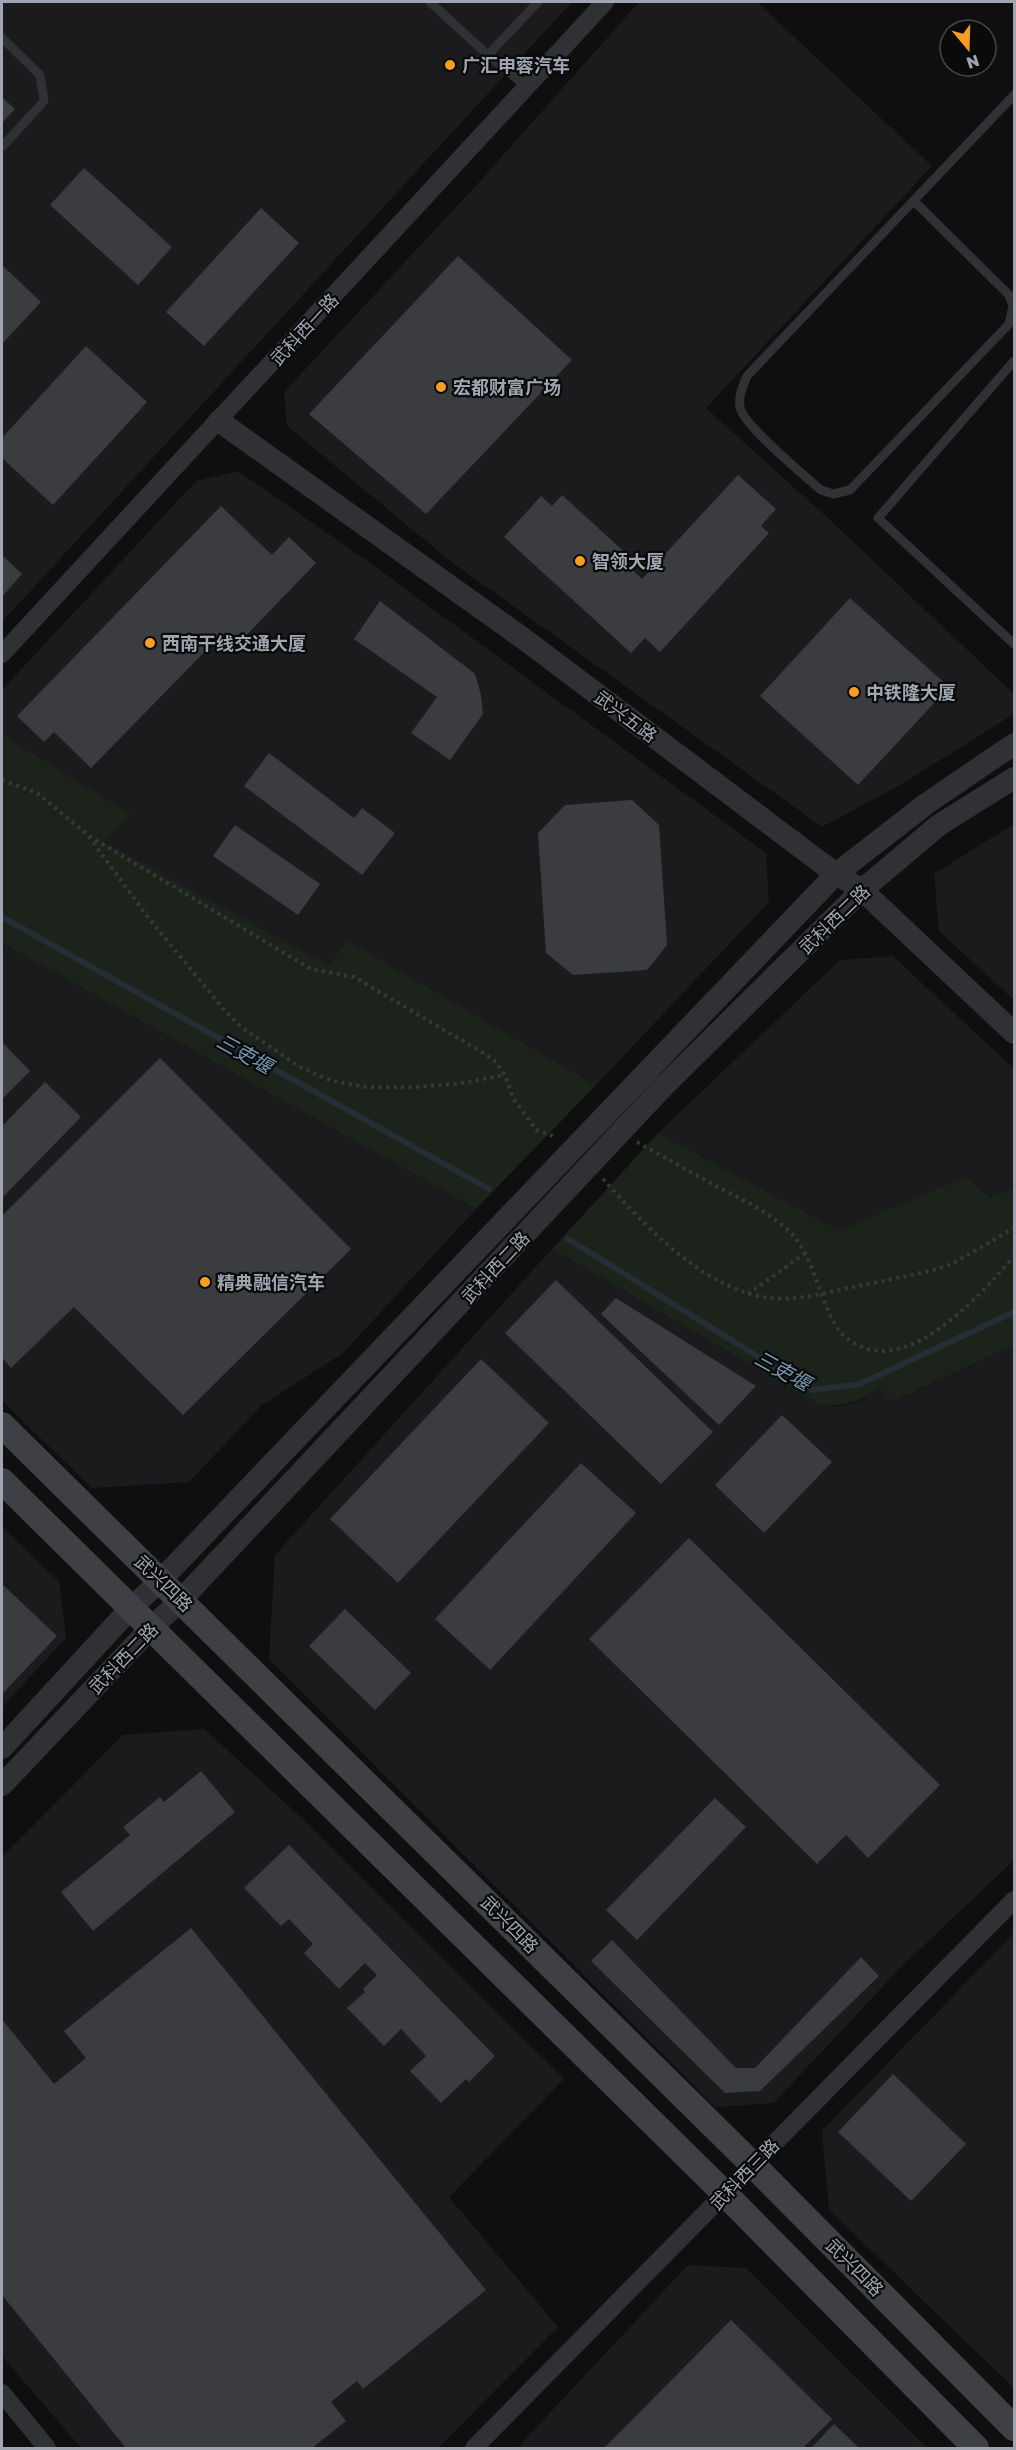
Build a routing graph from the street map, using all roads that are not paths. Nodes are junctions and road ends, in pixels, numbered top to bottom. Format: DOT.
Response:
graph roads {
  1 [pos="430,2"];
  2 [pos="538,2"];
  3 [pos="605,2"];
  4 [pos="2,38"];
  5 [pos="488,55"];
  6 [pos="527,87"];
  7 [pos="1014,94"];
  8 [pos="2,147"];
  9 [pos="914,201"];
  10 [pos="1014,361"];
  11 [pos="219,421"];
  12 [pos="1014,644"];
  13 [pos="2,654"];
  14 [pos="1014,744"];
  15 [pos="1014,778"];
  16 [pos="836,874"];
  17 [pos="862,890"];
  18 [pos="1014,1033"];
  19 [pos="2,1425"];
  20 [pos="2,1481"];
  21 [pos="161,1580"];
  22 [pos="181,1600"];
  23 [pos="130,1609"];
  24 [pos="150,1629"];
  25 [pos="2,1748"];
  26 [pos="2,1785"];
  27 [pos="1014,1900"];
  28 [pos="753,2165"];
  29 [pos="725,2194"];
  30 [pos="2,2393"];
  31 [pos="1014,2428"];
  32 [pos="47,2448"];
  33 [pos="474,2448"];
  34 [pos="976,2448"];
  1 -- 5 [label="lane"];
  2 -- 5 [label="lane"];
  3 -- 6 [label="street, 武科西一路"];
  4 -- 8 [label="lane"];
  5 -- 6 [label="lane"];
  6 -- 11 [label="street, 武科西一路"];
  7 -- 9 [label="lane"];
  9 -- 9 [label="lane"];
  10 -- 12 [label="lane"];
  11 -- 13 [label="street, 武科西一路"];
  11 -- 16 [label="street, 武兴五路"];
  14 -- 16 [label="street, 武科西二路"];
  15 -- 17 [label="street, 武科西二路"];
  16 -- 17 [label="street, 武兴五路"];
  16 -- 21 [label="street, 武科西二路"];
  17 -- 18 [label="street, 武兴五路"];
  17 -- 22 [label="street, 武科西二路"];
  19 -- 21 [label="main road, 武兴四路"];
  20 -- 23 [label="main road"];
  21 -- 22 [label="main road, 武兴四路"];
  21 -- 23 [label="street, 武科西二路"];
  22 -- 24 [label="street, 武科西二路"];
  22 -- 28 [label="main road, 武兴四路"];
  23 -- 24 [label="main road"];
  23 -- 25 [label="street, 武科西二路"];
  24 -- 26 [label="street, 武科西二路"];
  24 -- 29 [label="main road"];
  27 -- 28 [label="street, 武科西三路"];
  28 -- 29 [label="street, 武科西三路"];
  28 -- 31 [label="main road, 武兴四路"];
  29 -- 33 [label="street, 武科西三路"];
  29 -- 34 [label="main road"];
  30 -- 32 [label="street"];
}
